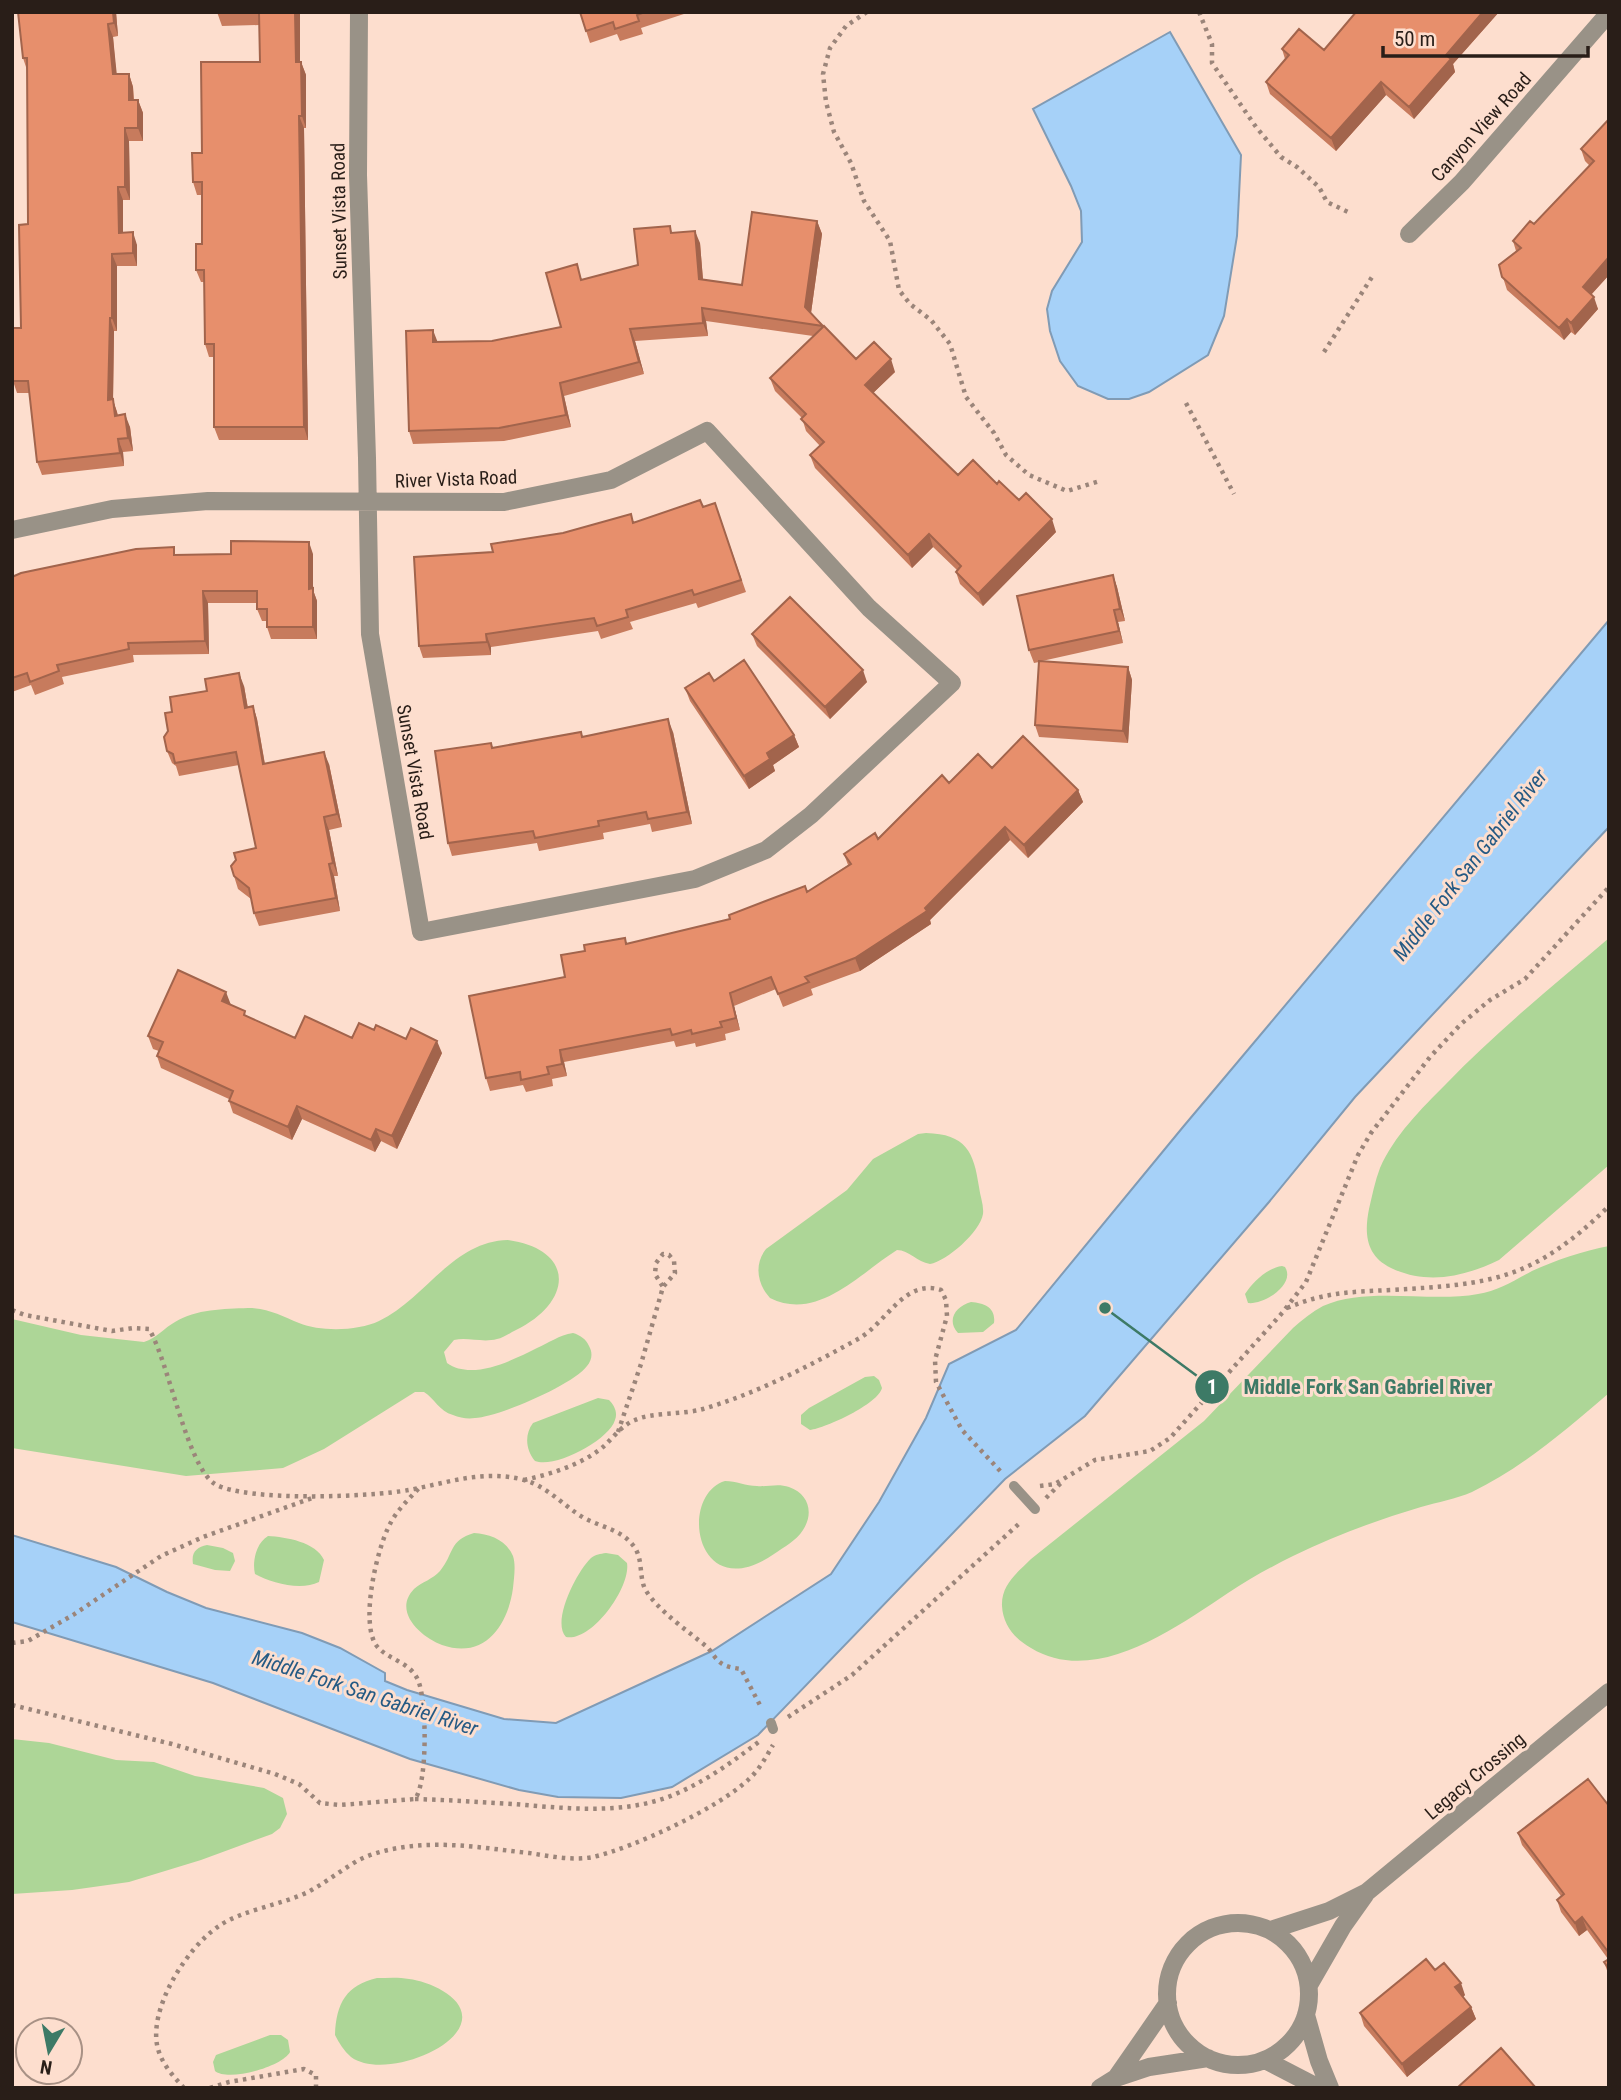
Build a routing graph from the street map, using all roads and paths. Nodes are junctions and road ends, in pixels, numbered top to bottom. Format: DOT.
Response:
graph roads {
  1 [pos="359,12"];
  2 [pos="867,12"];
  3 [pos="1199,12"];
  4 [pos="1609,13"];
  5 [pos="1348,212"];
  6 [pos="1409,234"];
  7 [pos="1372,277"];
  8 [pos="1324,352"];
  9 [pos="1186,403"];
  10 [pos="1100,481"];
  11 [pos="1234,494"];
  12 [pos="368,503"];
  13 [pos="12,530"];
  14 [pos="952,683"];
  15 [pos="1609,887"];
  16 [pos="1609,1206"];
  17 [pos="663,1287"];
  18 [pos="1285,1309"];
  19 [pos="12,1310"];
  20 [pos="617,1432"];
  21 [pos="1065,1479"];
  22 [pos="524,1480"];
  23 [pos="1014,1486"];
  24 [pos="421,1487"];
  25 [pos="321,1495"];
  26 [pos="1035,1509"];
  27 [pos="12,1643"];
  28 [pos="1608,1694"];
  29 [pos="12,1705"];
  30 [pos="785,1719"];
  31 [pos="772,1726"];
  32 [pos="415,1799"];
  33 [pos="1367,1892"];
  34 [pos="1271,1930"];
  35 [pos="1309,1985"];
  36 [pos="1168,2003"];
  37 [pos="1306,2015"];
  38 [pos="1208,2058"];
  39 [pos="1265,2060"];
  40 [pos="1116,2078"];
  41 [pos="184,2088"];
  42 [pos="210,2088"];
  43 [pos="316,2088"];
  44 [pos="1100,2088"];
  45 [pos="1319,2088"];
  46 [pos="1331,2088"];
  1 -- 12 [label="street, Sunset Vista Road"];
  2 -- 10 [label="path"];
  3 -- 5 [label="path"];
  4 -- 6 [label="street, Canyon View Road"];
  7 -- 8 [label="path"];
  9 -- 11 [label="path"];
  12 -- 13 [label="street, River Vista Road"];
  12 -- 14 [label="street, River Vista Road"];
  12 -- 14 [label="street, Sunset Vista Road"];
  15 -- 18 [label="path"];
  16 -- 18 [label="path"];
  17 -- 17 [label="path"];
  17 -- 20 [label="path"];
  18 -- 21 [label="path"];
  19 -- 25 [label="path"];
  20 -- 22 [label="path"];
  20 -- 23 [label="path"];
  21 -- 23 [label="path"];
  21 -- 26 [label="path"];
  22 -- 24 [label="path"];
  22 -- 31 [label="path"];
  23 -- 26 [label="lane"];
  24 -- 25 [label="path"];
  24 -- 32 [label="path"];
  25 -- 27 [label="path"];
  26 -- 30 [label="path"];
  28 -- 33 [label="street, Legacy Crossing"];
  29 -- 32 [label="path"];
  30 -- 31 [label="path"];
  30 -- 41 [label="path"];
  31 -- 32 [label="path"];
  33 -- 34 [label="street, Legacy Crossing"];
  33 -- 35 [label="street, Legacy Crossing"];
  34 -- 35 [label="street, Legacy Crossing"];
  34 -- 36 [label="street, Legacy Crossing"];
  35 -- 37 [label="street, Legacy Crossing"];
  36 -- 38 [label="street, Legacy Crossing"];
  36 -- 40 [label="street"];
  37 -- 39 [label="street, Legacy Crossing"];
  37 -- 46 [label="street"];
  38 -- 39 [label="street, Legacy Crossing"];
  38 -- 40 [label="street"];
  39 -- 45 [label="street"];
  40 -- 44 [label="street"];
  42 -- 43 [label="path"];
}
